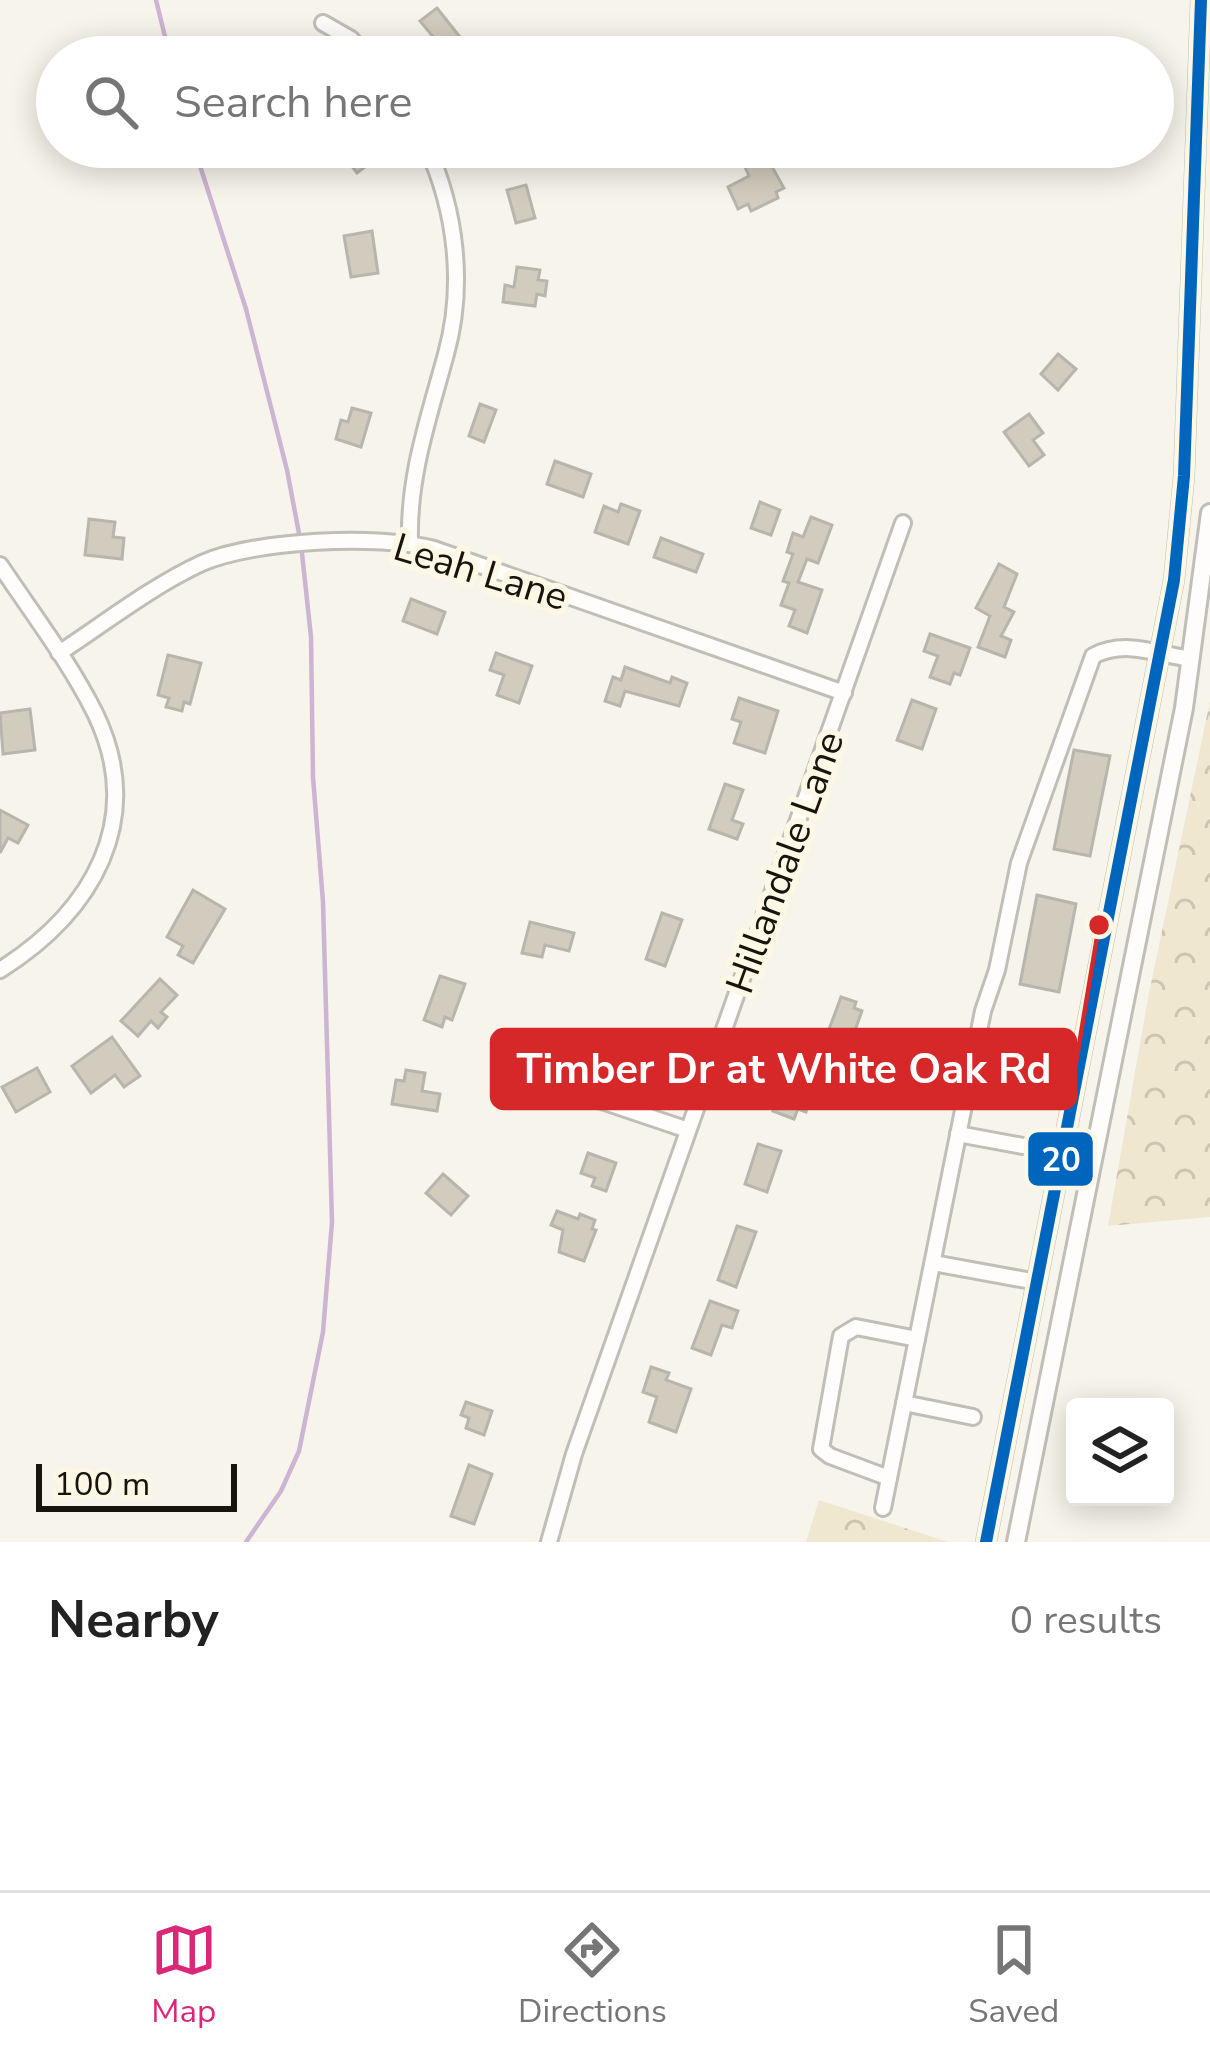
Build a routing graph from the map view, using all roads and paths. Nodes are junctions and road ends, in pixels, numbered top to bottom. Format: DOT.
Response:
graph roads {
  1 [pos="1201,0"];
  2 [pos="323,23"];
  3 [pos="346,36"];
  4 [pos="434,168"];
  5 [pos="1210,513"];
  6 [pos="903,524"];
  7 [pos="410,542"];
  8 [pos="0,565"];
  9 [pos="59,653"];
  10 [pos="1162,654"];
  11 [pos="1191,659"];
  12 [pos="844,693"];
  13 [pos="0,970"];
  14 [pos="513,1071"];
  15 [pos="688,1130"];
  16 [pos="958,1134"];
  17 [pos="1022,1146"];
  18 [pos="933,1263"];
  19 [pos="1037,1282"];
  20 [pos="917,1339"];
  21 [pos="904,1403"];
  22 [pos="1013,1409"];
  23 [pos="973,1417"];
  24 [pos="889,1478"];
  25 [pos="883,1508"];
  26 [pos="549,1542"];
  27 [pos="986,1542"];
  28 [pos="996,1542"];
  29 [pos="1016,1542"];
  1 -- 10 [label="main road"];
  2 -- 3 [label="street"];
  4 -- 7 [label="street"];
  5 -- 11 [label="main road"];
  6 -- 12 [label="street, Hillandale Lane"];
  7 -- 9 [label="street, Leah Lane"];
  7 -- 12 [label="street, Leah Lane"];
  8 -- 9 [label="street"];
  9 -- 13 [label="street"];
  10 -- 11 [label="street"];
  10 -- 16 [label="street"];
  10 -- 19 [label="main road"];
  11 -- 29 [label="main road"];
  12 -- 15 [label="street, Hillandale Lane"];
  14 -- 15 [label="street"];
  15 -- 26 [label="street, Hillandale Lane"];
  16 -- 17 [label="street"];
  16 -- 18 [label="street"];
  18 -- 19 [label="street"];
  18 -- 20 [label="street"];
  19 -- 22 [label="main road"];
  20 -- 21 [label="street"];
  20 -- 24 [label="street"];
  21 -- 23 [label="street"];
  21 -- 24 [label="street"];
  22 -- 27 [label="main road"];
  22 -- 28 [label="main road"];
  24 -- 25 [label="street"];
}
